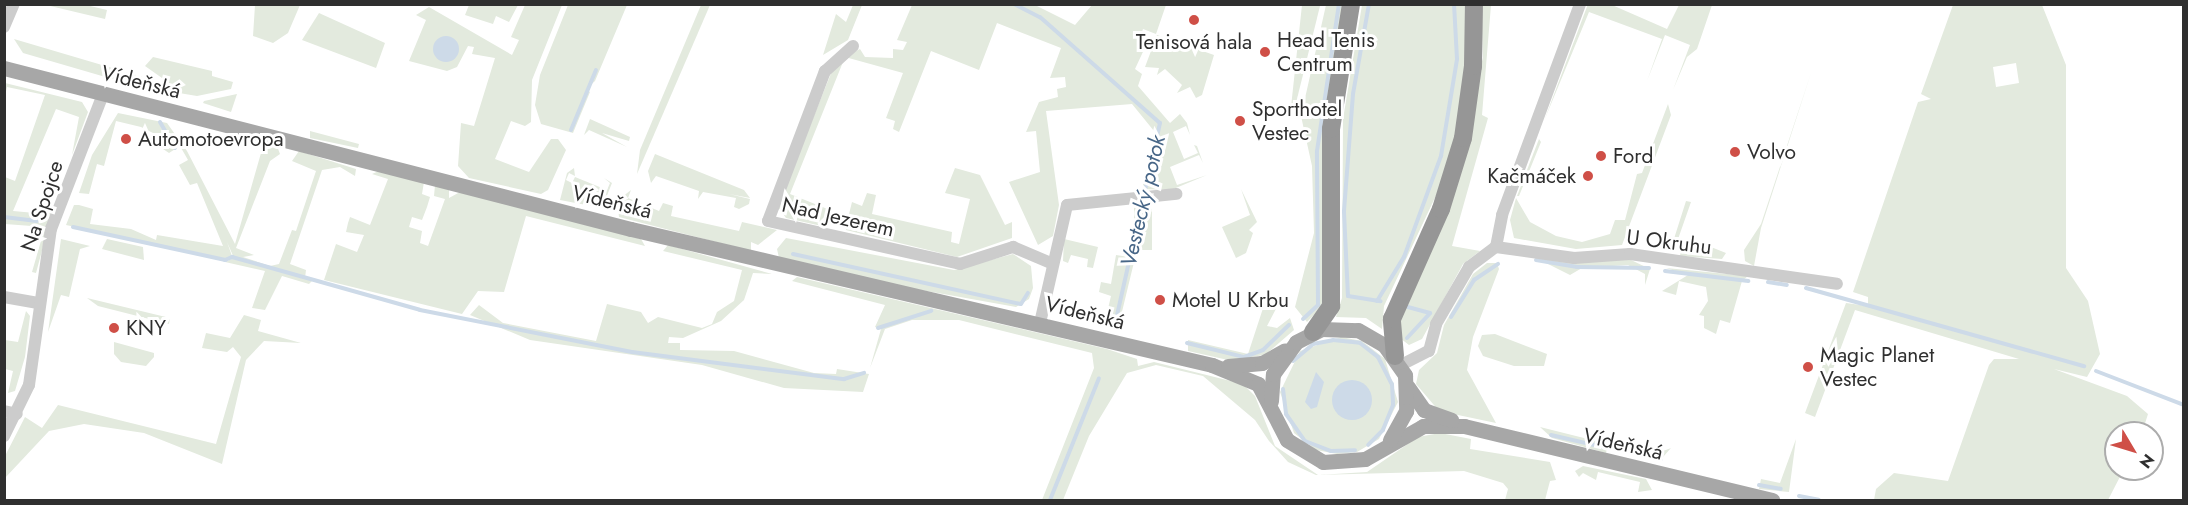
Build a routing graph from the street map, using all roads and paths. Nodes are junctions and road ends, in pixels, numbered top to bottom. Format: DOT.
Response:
graph roads {
  1 [pos="14,4"];
  2 [pos="1351,4"];
  3 [pos="1473,4"];
  4 [pos="1580,4"];
  5 [pos="4,27"];
  6 [pos="853,46"];
  7 [pos="4,68"];
  8 [pos="103,94"];
  9 [pos="1176,194"];
  10 [pos="1496,247"];
  11 [pos="1053,264"];
  12 [pos="1837,284"];
  13 [pos="4,297"];
  14 [pos="39,303"];
  15 [pos="1040,323"];
  16 [pos="1313,332"];
  17 [pos="1290,348"];
  18 [pos="1398,361"];
  19 [pos="1212,365"];
  20 [pos="1406,384"];
  21 [pos="1272,408"];
  22 [pos="11,412"];
  23 [pos="1464,426"];
  24 [pos="4,436"];
  25 [pos="1386,444"];
  26 [pos="1772,501"];
  1 -- 5 [label="street"];
  2 -- 16 [label="highway"];
  3 -- 18 [label="highway"];
  4 -- 10 [label="street"];
  6 -- 11 [label="street, Nad Jezerem"];
  7 -- 8 [label="main road, Vídeňská"];
  8 -- 14 [label="street, Na Spojce"];
  8 -- 15 [label="main road, Vídeňská"];
  9 -- 11 [label="street"];
  10 -- 12 [label="street, U Okruhu"];
  10 -- 18 [label="street"];
  11 -- 15 [label="street"];
  13 -- 14 [label="street"];
  14 -- 22 [label="street, Na Spojce"];
  15 -- 19 [label="main road, Vídeňská"];
  16 -- 17 [label="main road, Vídeňská"];
  16 -- 18 [label="main road"];
  17 -- 19 [label="main road, Vídeňská"];
  17 -- 21 [label="main road, Vídeňská"];
  18 -- 20 [label="main road, Vídeňská"];
  19 -- 21 [label="main road, Vídeňská"];
  20 -- 23 [label="main road, Vídeňská"];
  20 -- 25 [label="main road, Vídeňská"];
  21 -- 25 [label="main road, Vídeňská"];
  22 -- 24 [label="street, Na Spojce"];
  23 -- 25 [label="main road, Vídeňská"];
  23 -- 26 [label="main road, Vídeňská"];
}
